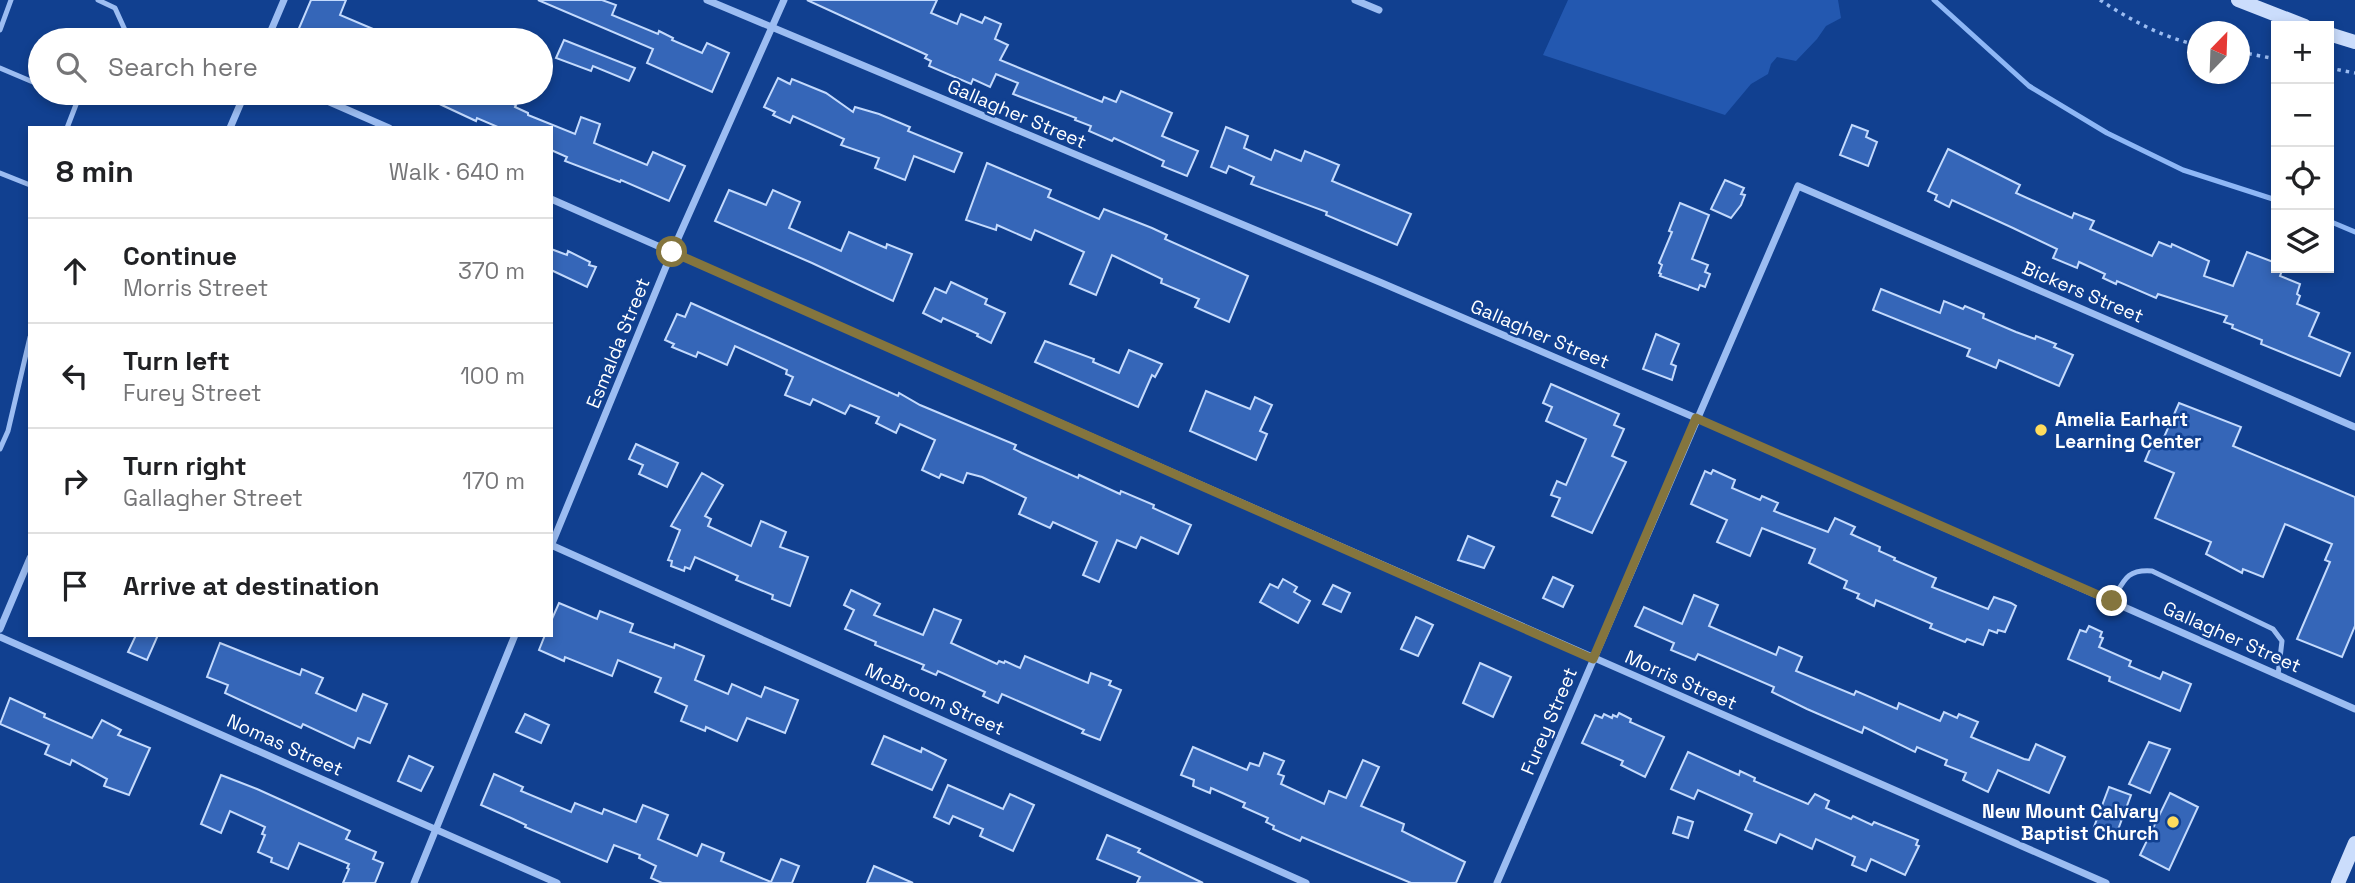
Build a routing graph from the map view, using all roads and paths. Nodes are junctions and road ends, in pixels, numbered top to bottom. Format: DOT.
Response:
graph roads {
  1 [pos="11,0"];
  2 [pos="98,0"];
  3 [pos="284,0"];
  4 [pos="707,0"];
  5 [pos="784,0"];
  6 [pos="1355,0"];
  7 [pos="2099,0"];
  8 [pos="2238,0"];
  9 [pos="1379,10"];
  10 [pos="2292,21"];
  11 [pos="124,28"];
  12 [pos="272,28"];
  13 [pos="773,29"];
  14 [pos="0,30"];
  15 [pos="2334,36"];
  16 [pos="2187,42"];
  17 [pos="2355,42"];
  18 [pos="2250,54"];
  19 [pos="2271,58"];
  20 [pos="0,68"];
  21 [pos="2334,69"];
  22 [pos="2355,73"];
  23 [pos="28,80"];
  24 [pos="76,105"];
  25 [pos="240,105"];
  26 [pos="336,105"];
  27 [pos="68,126"];
  28 [pos="231,126"];
  29 [pos="384,126"];
  30 [pos="0,173"];
  31 [pos="28,184"];
  32 [pos="1798,186"];
  33 [pos="553,200"];
  34 [pos="672,252"];
  35 [pos="28,345"];
  36 [pos="1696,418"];
  37 [pos="2355,427"];
  38 [pos="0,449"];
  39 [pos="553,540"];
  40 [pos="553,546"];
  41 [pos="28,563"];
  42 [pos="2112,601"];
  43 [pos="0,629"];
  44 [pos="514,637"];
  45 [pos="0,638"];
  46 [pos="1593,659"];
  47 [pos="2278,675"];
  48 [pos="2355,709"];
  49 [pos="436,829"];
  50 [pos="2355,843"];
  51 [pos="414,883"];
  52 [pos="557,883"];
  53 [pos="1306,883"];
  54 [pos="1497,883"];
  55 [pos="2106,883"];
  56 [pos="2338,883"];
  1 -- 14 [label="lane"];
  2 -- 11 [label="lane"];
  3 -- 12 [label="street"];
  4 -- 13 [label="street, Gallagher Street"];
  5 -- 13 [label="street, Esmalda Street"];
  6 -- 9 [label="street"];
  7 -- 16 [label="path"];
  8 -- 10 [label="street"];
  13 -- 34 [label="street, Esmalda Street"];
  13 -- 36 [label="street, Gallagher Street"];
  15 -- 17 [label="street"];
  18 -- 19 [label="path"];
  20 -- 23 [label="lane"];
  21 -- 22 [label="path"];
  24 -- 27 [label="lane"];
  25 -- 28 [label="street"];
  26 -- 29 [label="street"];
  30 -- 31 [label="lane"];
  32 -- 36 [label="street, Furey Street"];
  32 -- 37 [label="street, Bickers Street"];
  33 -- 34 [label="street, Morris Street"];
  34 -- 39 [label="street, Esmalda Street"];
  34 -- 46 [label="street, Morris Street"];
  35 -- 38 [label="lane"];
  36 -- 42 [label="street, Gallagher Street"];
  36 -- 46 [label="street, Furey Street"];
  40 -- 53 [label="street, McBroom Street"];
  41 -- 43 [label="street"];
  42 -- 47 [label="street, Gallagher Street"];
  42 -- 47 [label="lane"];
  44 -- 49 [label="street"];
  45 -- 49 [label="street, Nomas Street"];
  46 -- 54 [label="street, Furey Street"];
  46 -- 55 [label="street, Morris Street"];
  47 -- 48 [label="street, Gallagher Street"];
  49 -- 51 [label="street"];
  49 -- 52 [label="street, Nomas Street"];
  50 -- 56 [label="street"];
}
